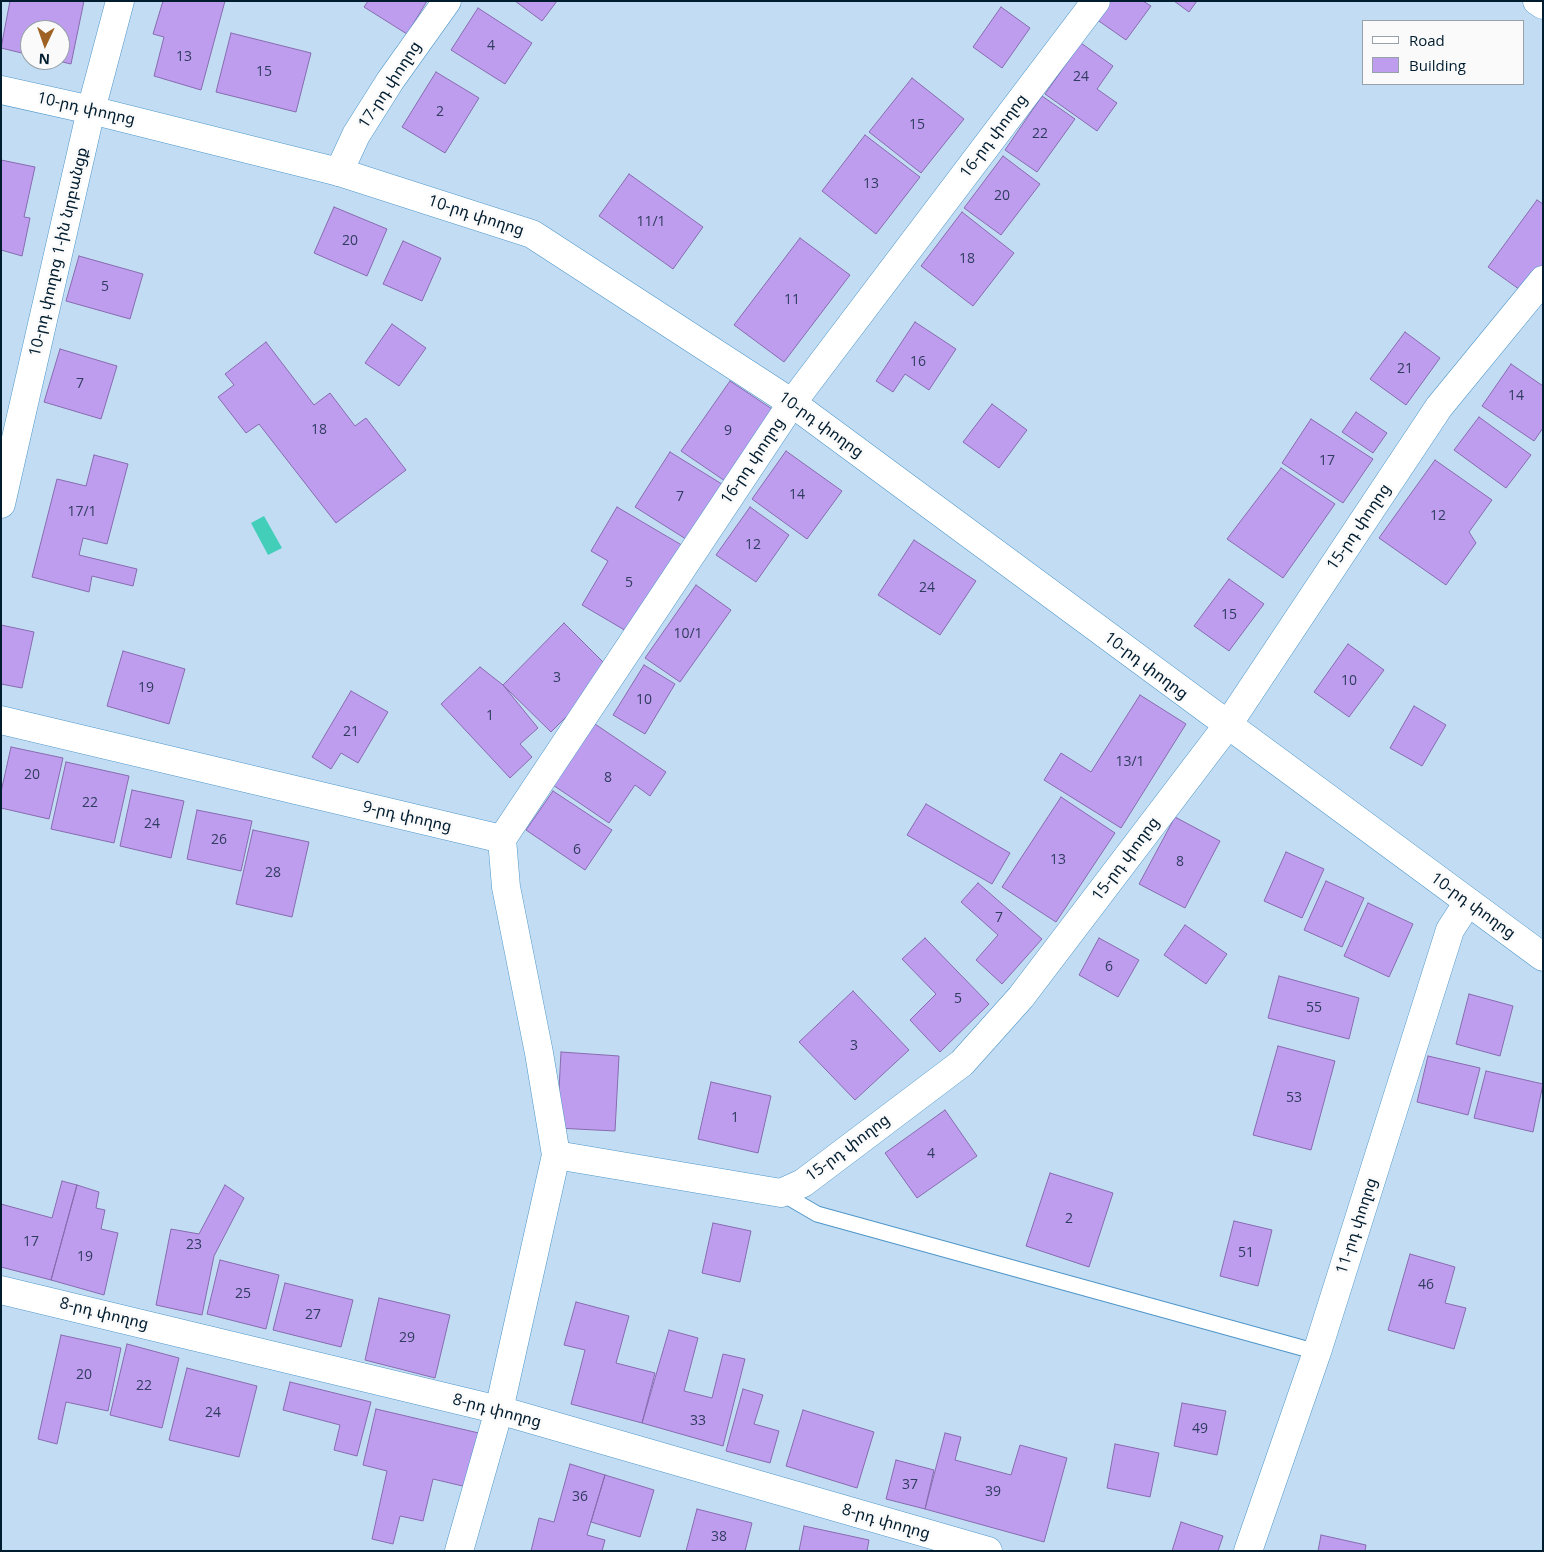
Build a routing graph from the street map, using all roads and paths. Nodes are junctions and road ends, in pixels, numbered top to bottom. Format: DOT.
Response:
graph roads {
  1 [pos="120,1"];
  2 [pos="447,1"];
  3 [pos="1096,1"];
  4 [pos="1537,1"];
  5 [pos="1543,6"];
  6 [pos="1,90"];
  7 [pos="91,110"];
  8 [pos="339,172"];
  9 [pos="1543,280"];
  10 [pos="792,403"];
  11 [pos="1,504"];
  12 [pos="1,720"];
  13 [pos="1227,726"];
  14 [pos="502,839"];
  15 [pos="1468,902"];
  16 [pos="1543,957"];
  17 [pos="556,1155"];
  18 [pos="781,1192"];
  19 [pos="1,1290"];
  20 [pos="1317,1352"];
  21 [pos="499,1410"];
  22 [pos="459,1551"];
  23 [pos="988,1551"];
  24 [pos="1248,1551"];
  1 -- 7 [label="street, 10-րդ փողոց 1-ին նրբանցք"];
  2 -- 8 [label="street, 17-րդ փողոց"];
  3 -- 10 [label="street, 16-րդ փողոց"];
  4 -- 5 [label="street"];
  6 -- 7 [label="street, 10-րդ փողոց"];
  7 -- 8 [label="street, 10-րդ փողոց"];
  7 -- 11 [label="street, 10-րդ փողոց 1-ին նրբանցք"];
  8 -- 10 [label="street, 10-րդ փողոց"];
  9 -- 13 [label="street, 15-րդ փողոց"];
  10 -- 13 [label="street, 10-րդ փողոց"];
  10 -- 14 [label="street, 16-րդ փողոց"];
  12 -- 14 [label="street, 9-րդ փողոց"];
  13 -- 15 [label="street, 10-րդ փողոց"];
  13 -- 18 [label="street, 15-րդ փողոց"];
  14 -- 17 [label="street"];
  15 -- 16 [label="street, 10-րդ փողոց"];
  15 -- 20 [label="street, 11-րդ փողոց"];
  17 -- 18 [label="street"];
  17 -- 21 [label="street"];
  18 -- 20 [label="lane"];
  19 -- 21 [label="street, 8-րդ փողոց"];
  20 -- 24 [label="street, 11-րդ փողոց"];
  21 -- 22 [label="street"];
  21 -- 23 [label="street, 8-րդ փողոց"];
}
